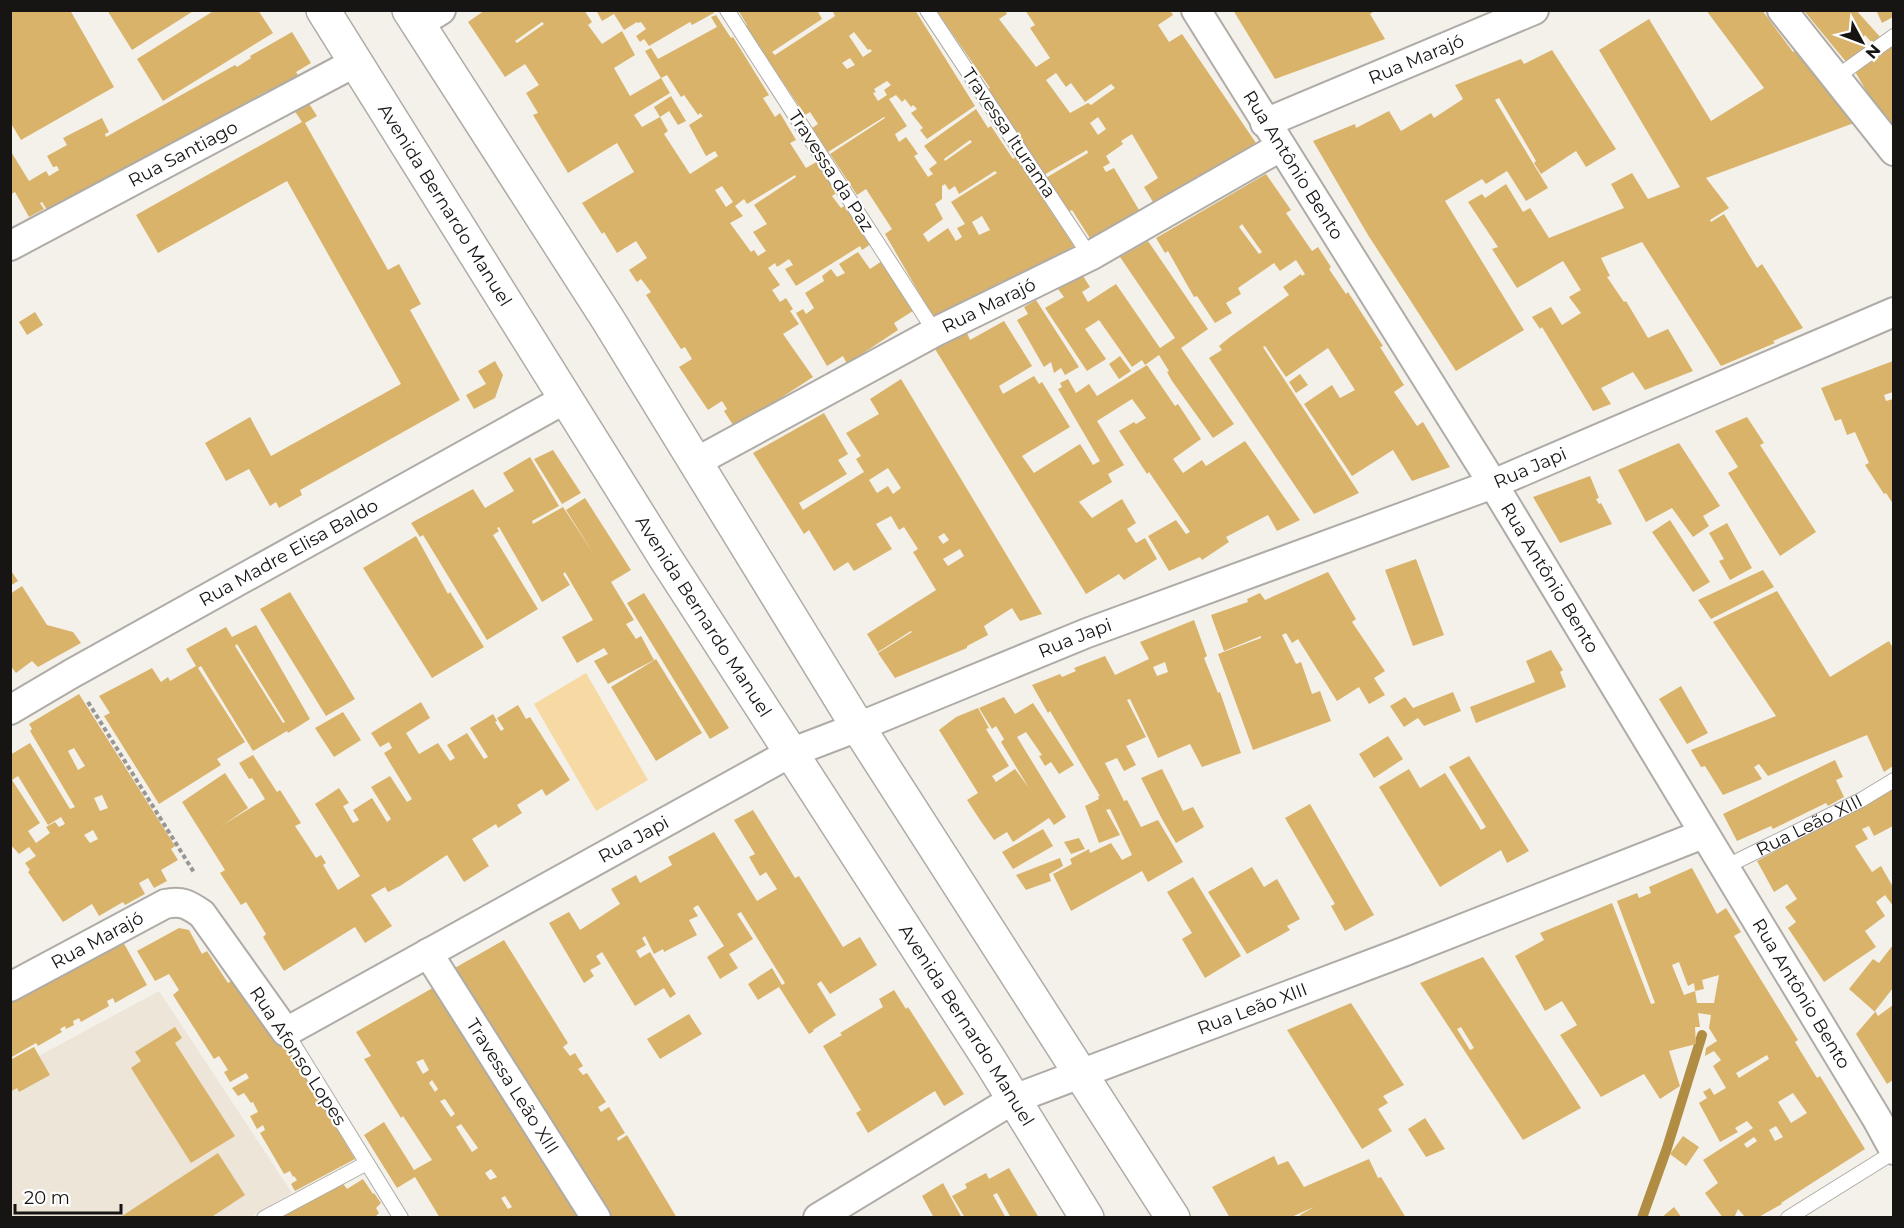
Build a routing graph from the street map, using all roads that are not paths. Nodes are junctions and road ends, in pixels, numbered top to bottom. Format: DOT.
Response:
graph roads {
  1 [pos="324,10"];
  2 [pos="727,10"];
  3 [pos="927,10"];
  4 [pos="1196,10"];
  5 [pos="1534,10"];
  6 [pos="1782,10"];
  7 [pos="423,15"];
  8 [pos="1893,36"];
  9 [pos="356,62"];
  10 [pos="1835,78"];
  11 [pos="1265,123"];
  12 [pos="1280,147"];
  13 [pos="1893,151"];
  14 [pos="10,246"];
  15 [pos="1090,256"];
  16 [pos="1893,312"];
  17 [pos="935,332"];
  18 [pos="567,398"];
  19 [pos="696,462"];
  20 [pos="1493,484"];
  21 [pos="12,704"];
  22 [pos="858,727"];
  23 [pos="790,753"];
  24 [pos="1893,780"];
  25 [pos="1703,834"];
  26 [pos="1725,867"];
  27 [pos="186,903"];
  28 [pos="428,953"];
  29 [pos="10,987"];
  30 [pos="286,1032"];
  31 [pos="1082,1073"];
  32 [pos="1014,1099"];
  33 [pos="1885,1115"];
  34 [pos="1893,1151"];
  35 [pos="367,1163"];
  36 [pos="264,1218"];
  37 [pos="401,1218"];
  38 [pos="596,1218"];
  39 [pos="818,1218"];
  40 [pos="1087,1218"];
  41 [pos="1173,1218"];
  42 [pos="1788,1218"];
  1 -- 9 [label="main road, Avenida Bernardo Manuel"];
  2 -- 17 [label="lane, Travessa da Paz"];
  3 -- 15 [label="lane, Travessa Iturama"];
  4 -- 11 [label="street, Rua Antônio Bento"];
  5 -- 11 [label="street, Rua Marajó"];
  6 -- 10 [label="street"];
  7 -- 19 [label="main road"];
  8 -- 10 [label="lane"];
  9 -- 14 [label="street, Rua Santiago"];
  9 -- 18 [label="main road, Avenida Bernardo Manuel"];
  10 -- 13 [label="street"];
  11 -- 12 [label="street, Rua Antônio Bento"];
  12 -- 15 [label="street, Rua Marajó"];
  12 -- 20 [label="street, Rua Antônio Bento"];
  15 -- 17 [label="street, Rua Marajó"];
  16 -- 20 [label="street, Rua Japi"];
  17 -- 19 [label="street, Rua Marajó"];
  18 -- 21 [label="street, Rua Madre Elisa Baldo"];
  18 -- 23 [label="main road, Avenida Bernardo Manuel"];
  19 -- 22 [label="main road"];
  20 -- 22 [label="street, Rua Japi"];
  20 -- 25 [label="street, Rua Antônio Bento"];
  22 -- 23 [label="street, Rua Japi"];
  22 -- 31 [label="main road"];
  23 -- 28 [label="street, Rua Japi"];
  23 -- 32 [label="main road, Avenida Bernardo Manuel"];
  24 -- 26 [label="lane, Rua Leão XIII"];
  25 -- 26 [label="street, Rua Antônio Bento"];
  25 -- 31 [label="street, Rua Leão XIII"];
  26 -- 33 [label="street, Rua Antônio Bento"];
  27 -- 29 [label="street, Rua Marajó"];
  27 -- 30 [label="street, Rua Afonso Lopes"];
  28 -- 30 [label="street, Rua Japi"];
  28 -- 38 [label="street, Travessa Leão XIII"];
  30 -- 35 [label="lane, Rua Afonso Lopes"];
  31 -- 32 [label="street, Rua Leão XIII"];
  31 -- 41 [label="main road"];
  32 -- 39 [label="street, Rua Leão XIII"];
  32 -- 40 [label="main road, Avenida Bernardo Manuel"];
  33 -- 34 [label="street, Rua Antônio Bento"];
  34 -- 42 [label="lane"];
  35 -- 36 [label="lane"];
  35 -- 37 [label="lane, Rua Afonso Lopes"];
}
